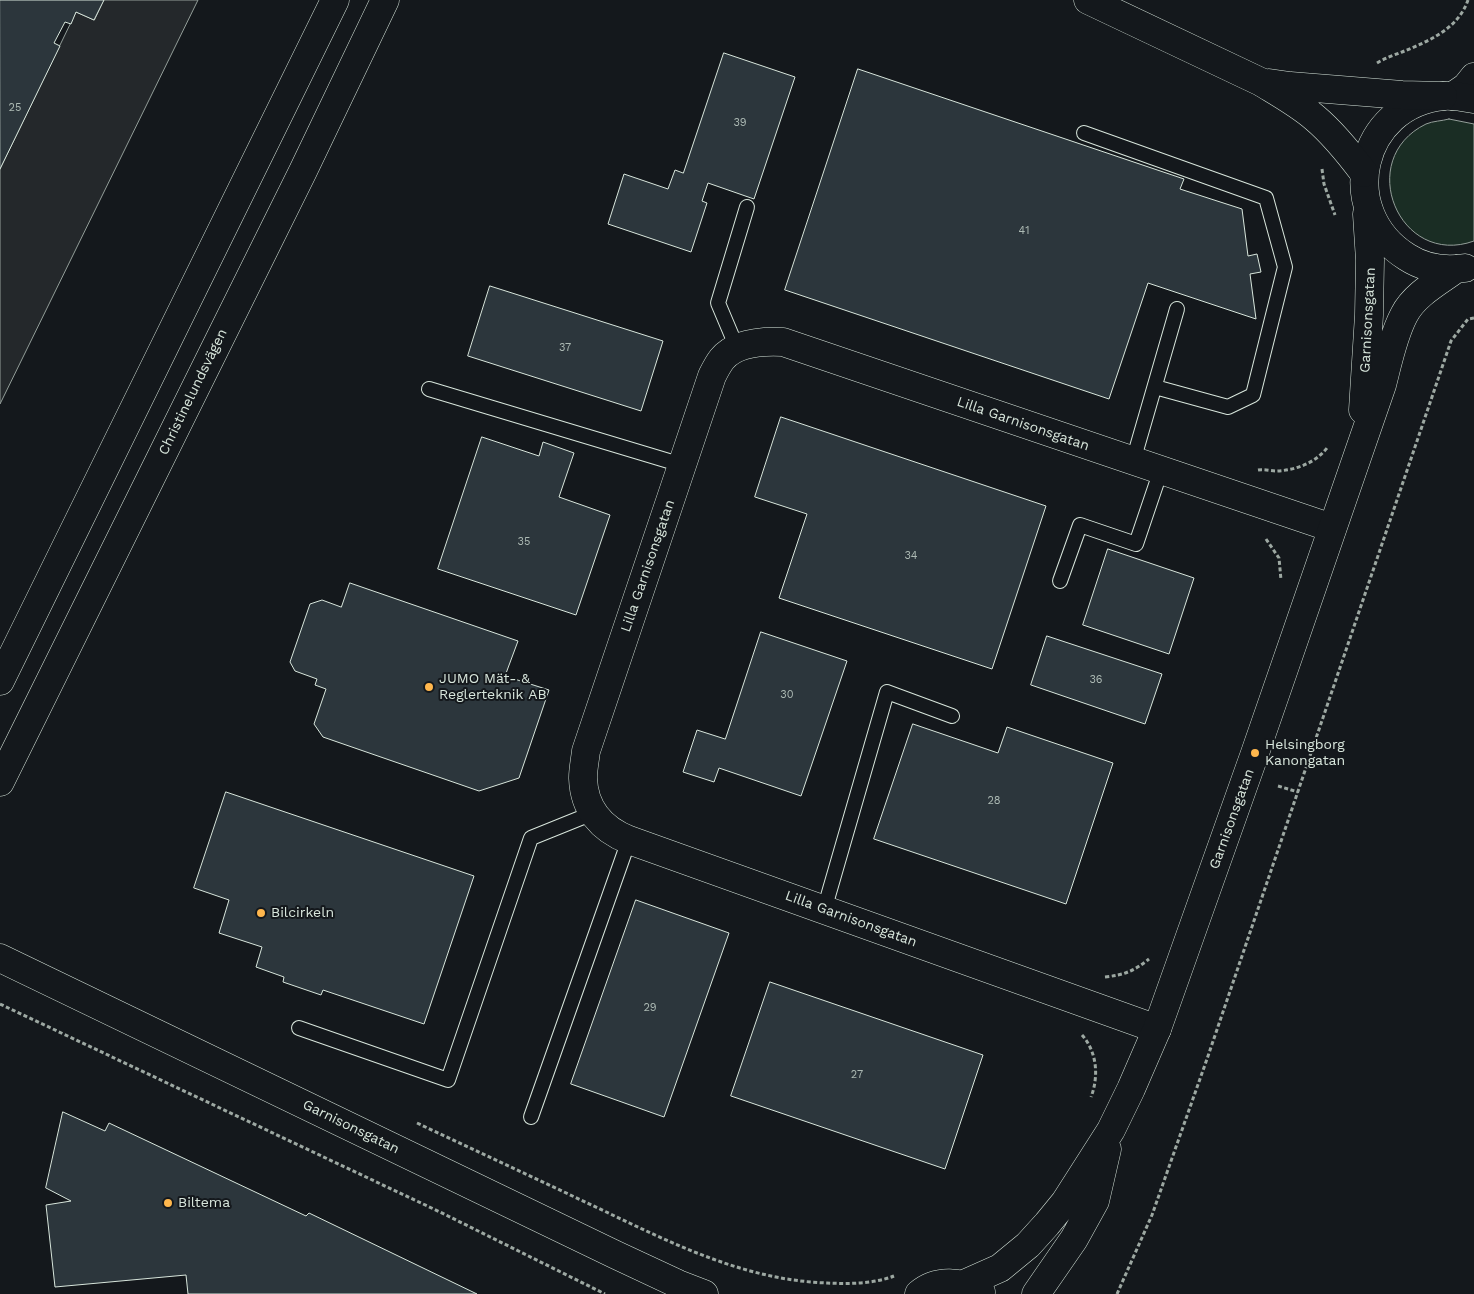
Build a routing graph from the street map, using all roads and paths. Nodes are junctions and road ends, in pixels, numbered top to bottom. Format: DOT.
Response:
graph roads {
  1 [pos="314,0"];
  2 [pos="335,0"];
  3 [pos="385,0"];
  4 [pos="406,0"];
  5 [pos="1088,0"];
  6 [pos="1468,0"];
  7 [pos="1474,77"];
  8 [pos="1261,82"];
  9 [pos="1356,91"];
  10 [pos="1457,97"];
  11 [pos="1084,132"];
  12 [pos="1336,138"];
  13 [pos="303,171"];
  14 [pos="1364,184"];
  15 [pos="747,208"];
  16 [pos="1337,220"];
  17 [pos="1465,268"];
  18 [pos="203,270"];
  19 [pos="1177,309"];
  20 [pos="1474,318"];
  21 [pos="737,348"];
  22 [pos="1155,387"];
  23 [pos="429,388"];
  24 [pos="1330,445"];
  25 [pos="1360,447"];
  26 [pos="1133,461"];
  27 [pos="682,465"];
  28 [pos="1161,470"];
  29 [pos="1248,500"];
  30 [pos="1332,528"];
  31 [pos="1263,535"];
  32 [pos="1060,581"];
  33 [pos="1281,588"];
  34 [pos="0,681"];
  35 [pos="952,716"];
  36 [pos="0,782"];
  37 [pos="1278,786"];
  38 [pos="1298,792"];
  39 [pos="593,813"];
  40 [pos="629,840"];
  41 [pos="824,910"];
  42 [pos="1153,954"];
  43 [pos="0,958"];
  44 [pos="1102,978"];
  45 [pos="1069,997"];
  46 [pos="0,1004"];
  47 [pos="299,1028"];
  48 [pos="1157,1029"];
  49 [pos="1089,1103"];
  50 [pos="532,1117"];
  51 [pos="416,1123"];
  52 [pos="1111,1130"];
  53 [pos="912,1288"];
  54 [pos="974,1289"];
  55 [pos="605,1294"];
  56 [pos="704,1294"];
  57 [pos="1036,1294"];
  58 [pos="1117,1294"];
  1 -- 18 [label="street"];
  2 -- 18 [label="street"];
  3 -- 13 [label="street, Christinelundsvägen"];
  4 -- 13 [label="street"];
  5 -- 8 [label="street"];
  6 -- 9 [label="path"];
  7 -- 10 [label="street"];
  8 -- 9 [label="street"];
  8 -- 12 [label="street"];
  9 -- 10 [label="street"];
  10 -- 14 [label="street"];
  11 -- 22 [label="lane"];
  12 -- 14 [label="street"];
  12 -- 16 [label="path"];
  13 -- 36 [label="street, Christinelundsvägen"];
  14 -- 17 [label="street"];
  14 -- 25 [label="street, Garnisonsgatan"];
  15 -- 21 [label="lane"];
  17 -- 25 [label="street, Garnisonsgatan"];
  18 -- 34 [label="street"];
  19 -- 22 [label="lane"];
  20 -- 38 [label="path"];
  21 -- 26 [label="street, Lilla Garnisonsgatan"];
  21 -- 27 [label="street, Lilla Garnisonsgatan"];
  22 -- 26 [label="lane"];
  23 -- 27 [label="lane"];
  24 -- 29 [label="path"];
  25 -- 30 [label="street, Garnisonsgatan"];
  26 -- 28 [label="street, Lilla Garnisonsgatan"];
  27 -- 39 [label="street, Lilla Garnisonsgatan"];
  28 -- 29 [label="street, Lilla Garnisonsgatan"];
  28 -- 32 [label="lane"];
  29 -- 30 [label="street, Lilla Garnisonsgatan"];
  30 -- 48 [label="street, Garnisonsgatan"];
  31 -- 33 [label="path"];
  35 -- 41 [label="lane"];
  37 -- 38 [label="path"];
  38 -- 58 [label="path"];
  39 -- 40 [label="street, Lilla Garnisonsgatan"];
  39 -- 47 [label="lane"];
  40 -- 41 [label="street, Lilla Garnisonsgatan"];
  40 -- 50 [label="lane"];
  41 -- 45 [label="street, Lilla Garnisonsgatan"];
  42 -- 44 [label="path"];
  43 -- 56 [label="street, Garnisonsgatan"];
  45 -- 48 [label="street, Lilla Garnisonsgatan"];
  45 -- 49 [label="path"];
  46 -- 55 [label="path"];
  48 -- 52 [label="street, Garnisonsgatan"];
  51 -- 53 [label="path"];
  52 -- 54 [label="street, Garnisonsgatan"];
  52 -- 57 [label="street, Garnisonsgatan"];
  53 -- 54 [label="street, Garnisonsgatan"];
}
